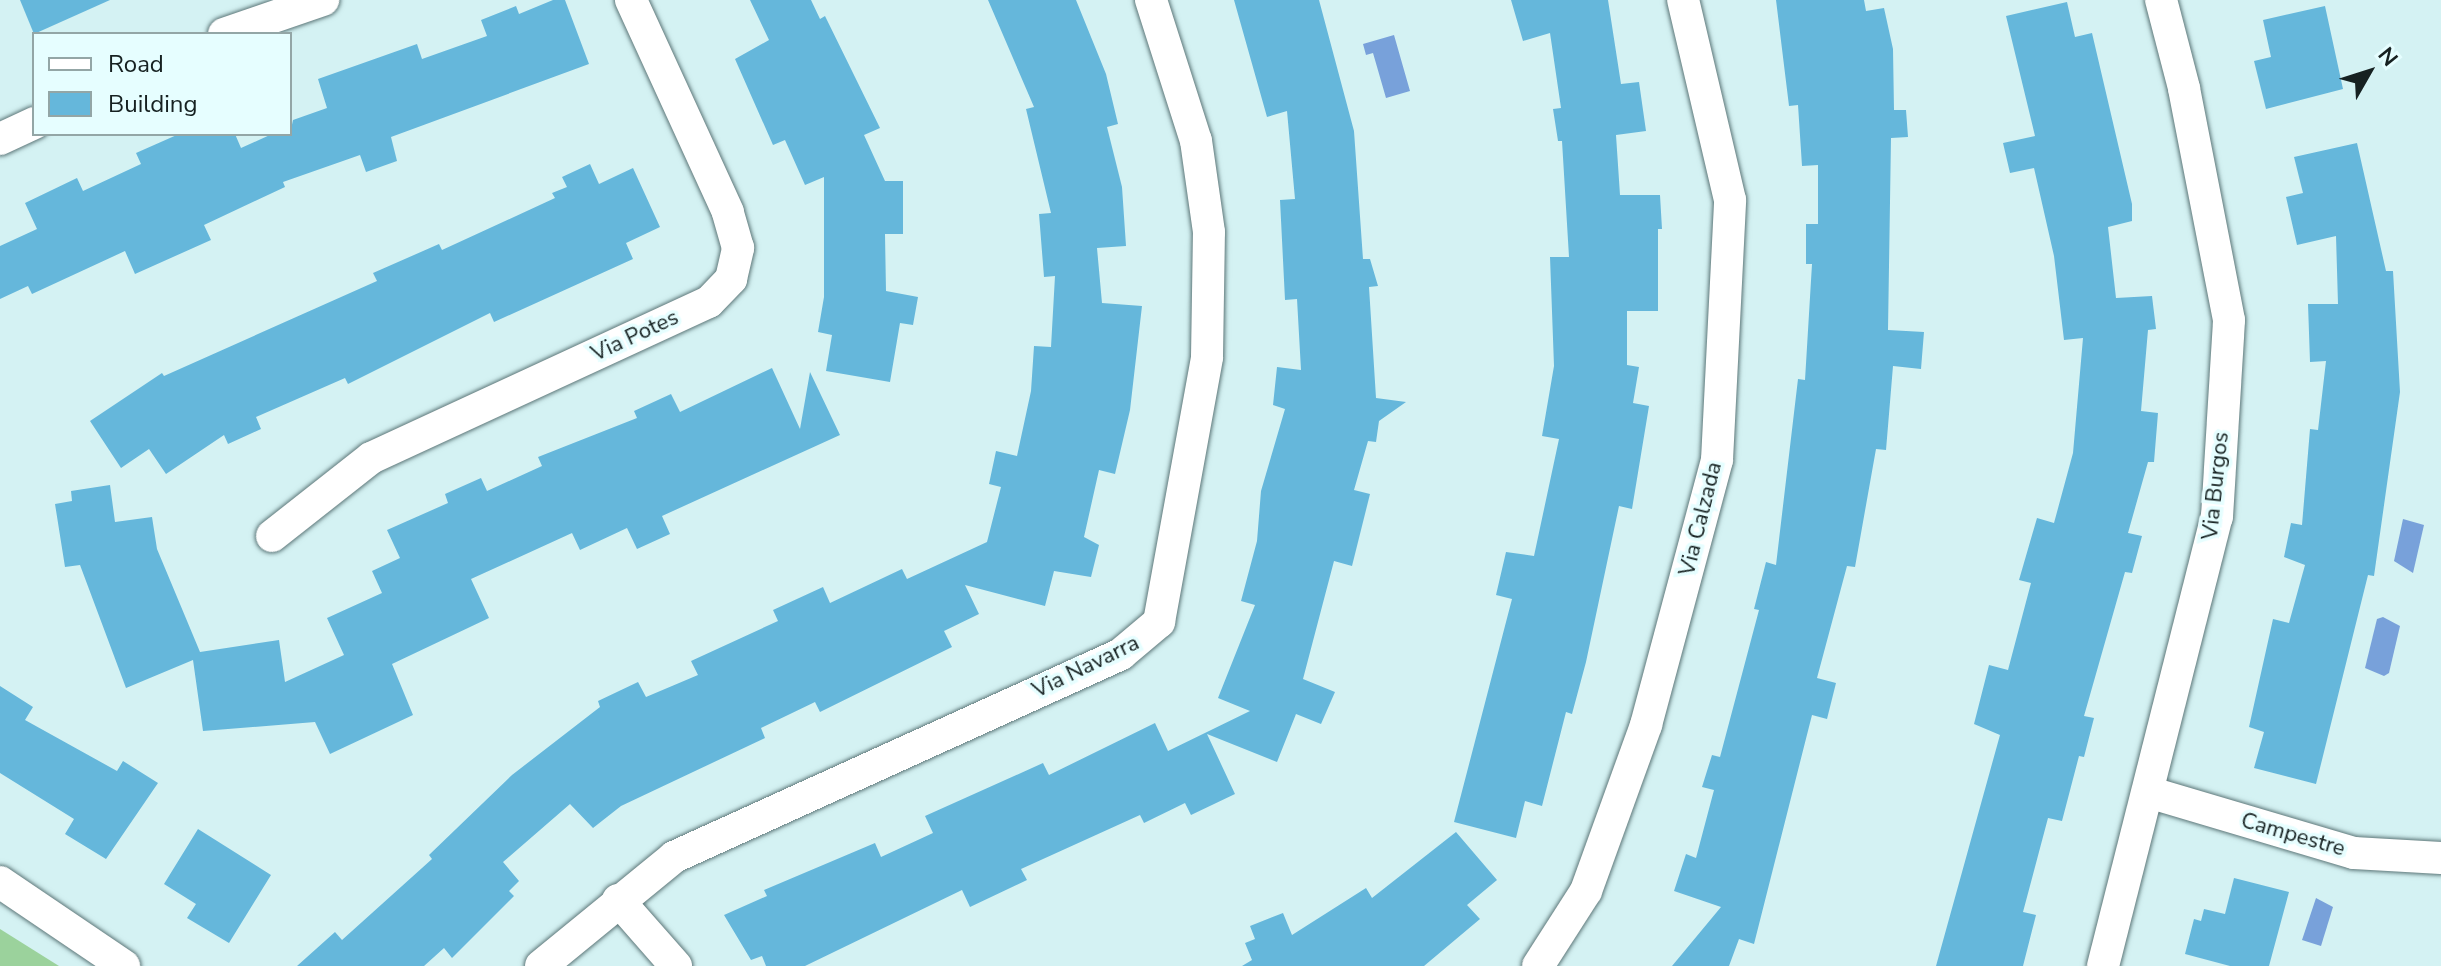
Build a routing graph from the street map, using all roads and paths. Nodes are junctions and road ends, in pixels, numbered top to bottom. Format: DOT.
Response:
graph roads {
  1 [pos="323,0"];
  2 [pos="631,0"];
  3 [pos="1151,0"];
  4 [pos="1683,0"];
  5 [pos="2161,0"];
  6 [pos="230,32"];
  7 [pos="32,124"];
  8 [pos="0,139"];
  9 [pos="272,536"];
  10 [pos="2148,792"];
  11 [pos="2441,858"];
  12 [pos="0,882"];
  13 [pos="618,900"];
  14 [pos="124,966"];
  15 [pos="541,966"];
  16 [pos="676,966"];
  17 [pos="1538,966"];
  18 [pos="2103,966"];
  1 -- 6 [label="street"];
  2 -- 9 [label="street, Via Potes"];
  3 -- 13 [label="street, Via Navarra"];
  4 -- 17 [label="street, Via Calzada"];
  5 -- 10 [label="street, Via Burgos"];
  7 -- 8 [label="street"];
  10 -- 11 [label="street, Campestre"];
  10 -- 18 [label="street, Via Burgos"];
  12 -- 14 [label="street"];
  13 -- 15 [label="street, Via Navarra"];
  13 -- 16 [label="street"];
}
